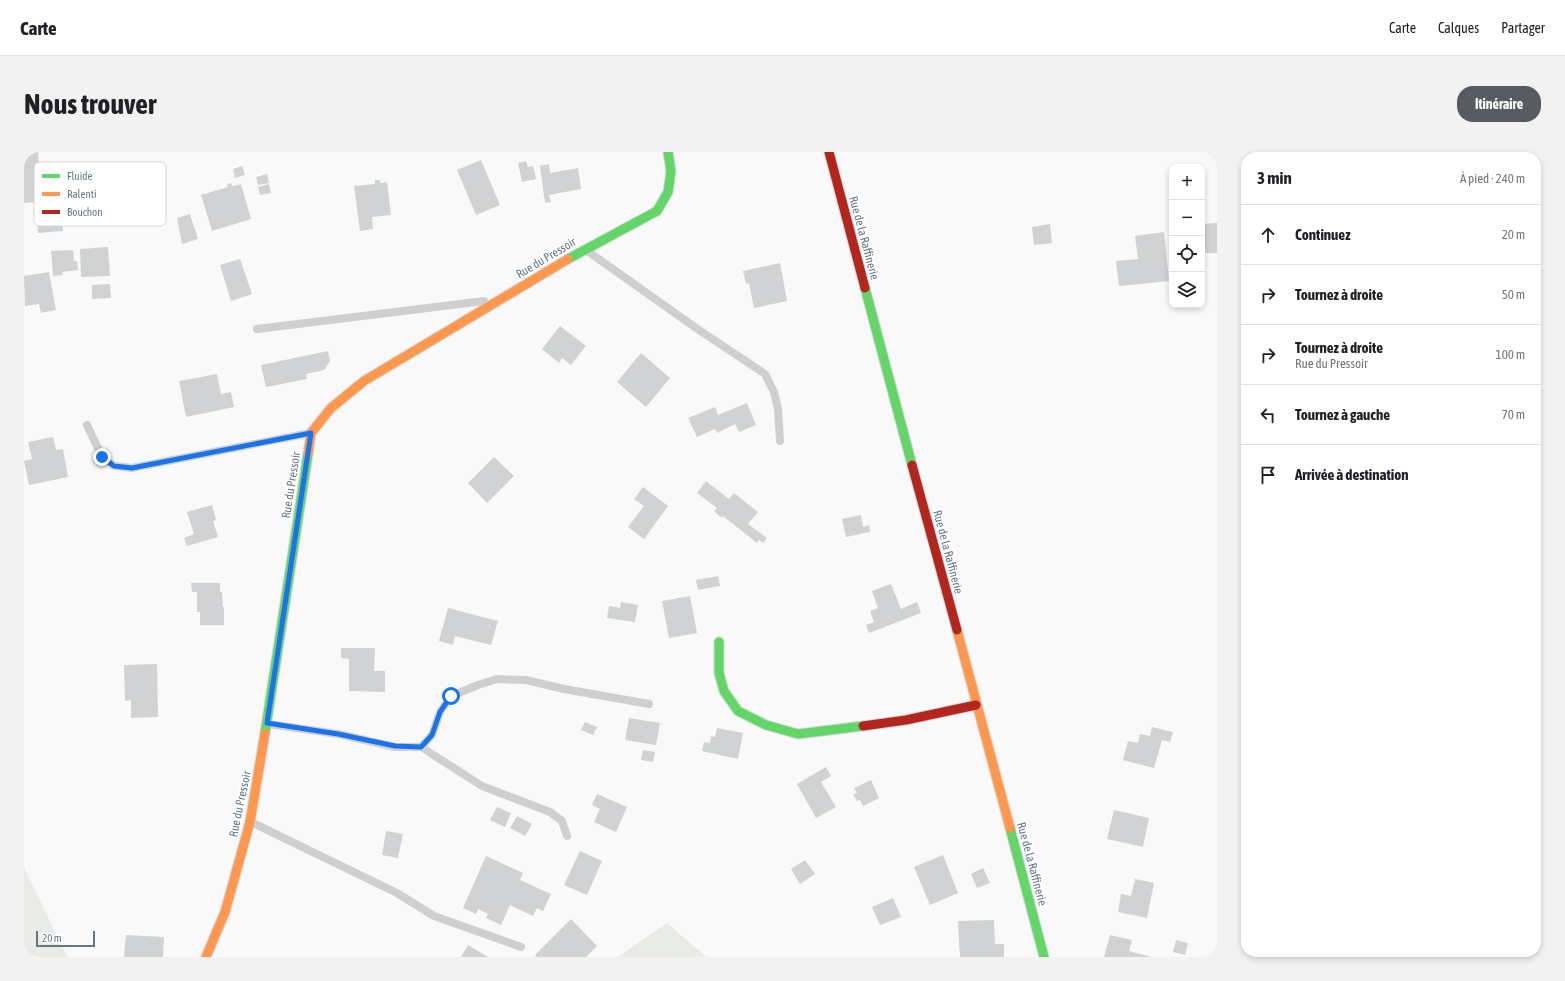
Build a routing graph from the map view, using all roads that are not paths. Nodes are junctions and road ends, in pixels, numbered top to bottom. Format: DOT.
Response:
graph roads {
  1 [pos="668,152"];
  2 [pos="829,152"];
  3 [pos="584,249"];
  4 [pos="501,298"];
  5 [pos="257,329"];
  6 [pos="87,425"];
  7 [pos="311,433"];
  8 [pos="780,441"];
  9 [pos="719,642"];
  10 [pos="649,704"];
  11 [pos="976,705"];
  12 [pos="267,723"];
  13 [pos="421,747"];
  14 [pos="250,822"];
  15 [pos="567,836"];
  16 [pos="521,947"];
  17 [pos="206,957"];
  18 [pos="1044,957"];
  1 -- 3 [label="street, Rue du Pressoir"];
  2 -- 11 [label="street, Rue de la Raffinerie"];
  3 -- 4 [label="street, Rue du Pressoir"];
  3 -- 8 [label="lane"];
  4 -- 5 [label="lane"];
  4 -- 7 [label="street, Rue du Pressoir"];
  6 -- 7 [label="lane"];
  7 -- 12 [label="street, Rue du Pressoir"];
  9 -- 11 [label="street"];
  10 -- 13 [label="lane"];
  11 -- 18 [label="street, Rue de la Raffinerie"];
  12 -- 13 [label="lane"];
  12 -- 14 [label="street, Rue du Pressoir"];
  13 -- 15 [label="lane"];
  14 -- 16 [label="lane"];
  14 -- 17 [label="street, Rue du Pressoir"];
}
